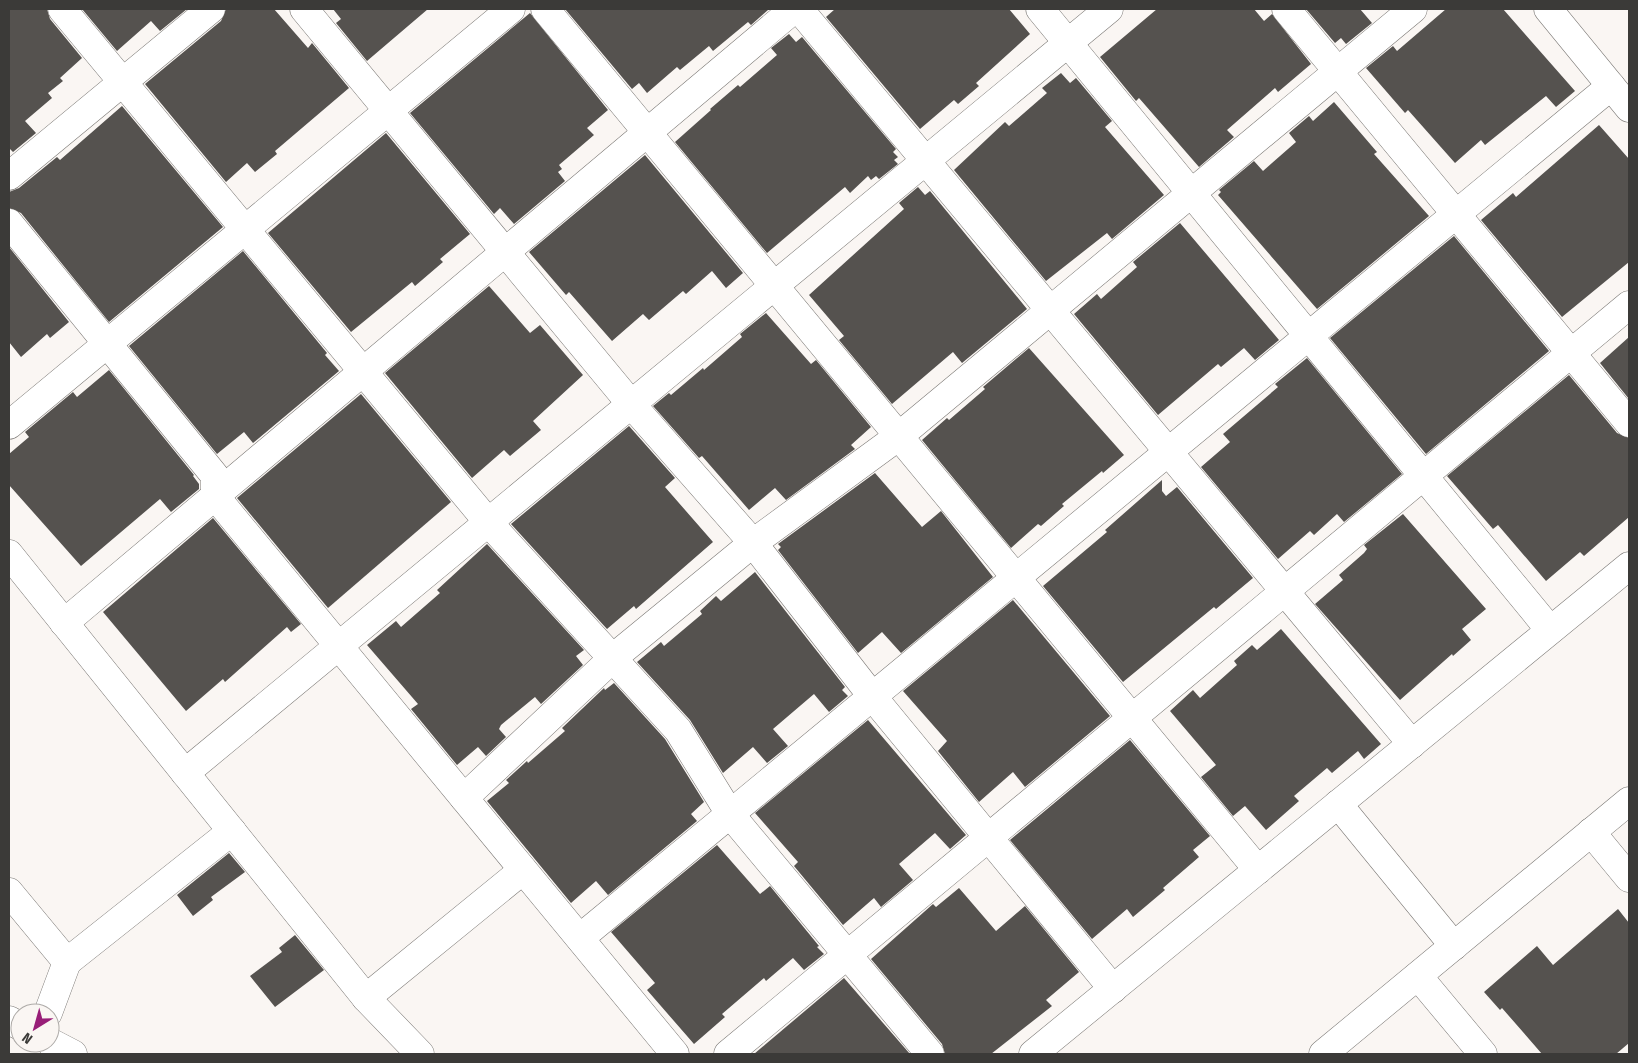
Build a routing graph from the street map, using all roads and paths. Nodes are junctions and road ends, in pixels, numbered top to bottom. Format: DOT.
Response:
graph roads {
  1 [pos="62,9"];
  2 [pos="211,9"];
  3 [pos="304,9"];
  4 [pos="511,9"];
  5 [pos="545,9"];
  6 [pos="794,9"];
  7 [pos="799,9"];
  8 [pos="1040,9"];
  9 [pos="1109,9"];
  10 [pos="1286,9"];
  11 [pos="1413,9"];
  12 [pos="1548,9"];
  13 [pos="1068,43"];
  14 [pos="1338,71"];
  15 [pos="123,82"];
  16 [pos="1611,86"];
  17 [pos="1629,108"];
  18 [pos="388,111"];
  19 [pos="647,132"];
  20 [pos="926,160"];
  21 [pos="9,176"];
  22 [pos="1191,193"];
  23 [pos="1456,214"];
  24 [pos="9,223"];
  25 [pos="245,230"];
  26 [pos="505,252"];
  27 [pos="774,286"];
  28 [pos="1629,305"];
  29 [pos="1051,310"];
  30 [pos="1308,336"];
  31 [pos="106,343"];
  32 [pos="1571,353"];
  33 [pos="363,371"];
  34 [pos="631,404"];
  35 [pos="1629,423"];
  36 [pos="9,425"];
  37 [pos="899,436"];
  38 [pos="1168,452"];
  39 [pos="1424,476"];
  40 [pos="215,496"];
  41 [pos="488,522"];
  42 [pos="753,543"];
  43 [pos="9,554"];
  44 [pos="1629,566"];
  45 [pos="1016,577"];
  46 [pos="1285,591"];
  47 [pos="64,623"];
  48 [pos="1550,630"];
  49 [pos="339,646"];
  50 [pos="614,658"];
  51 [pos="872,696"];
  52 [pos="1132,718"];
  53 [pos="1412,744"];
  54 [pos="185,773"];
  55 [pos="464,798"];
  56 [pos="1629,801"];
  57 [pos="1338,804"];
  58 [pos="730,814"];
  59 [pos="232,831"];
  60 [pos="1591,832"];
  61 [pos="988,838"];
  62 [pos="523,870"];
  63 [pos="1258,870"];
  64 [pos="1629,878"];
  65 [pos="9,892"];
  66 [pos="580,938"];
  67 [pos="1454,946"];
  68 [pos="848,955"];
  69 [pos="67,962"];
  70 [pos="1418,976"];
  71 [pos="1113,989"];
  72 [pos="366,998"];
  73 [pos="52,1003"];
  74 [pos="60,1047"];
  75 [pos="73,1054"];
  76 [pos="420,1054"];
  77 [pos="675,1054"];
  78 [pos="728,1054"];
  79 [pos="930,1054"];
  80 [pos="1033,1054"];
  81 [pos="1323,1054"];
  82 [pos="1483,1054"];
  1 -- 15 [label="street"];
  2 -- 15 [label="street"];
  3 -- 18 [label="street"];
  4 -- 18 [label="street"];
  5 -- 19 [label="street"];
  6 -- 19 [label="street"];
  7 -- 20 [label="street"];
  8 -- 13 [label="street"];
  9 -- 13 [label="street"];
  10 -- 14 [label="street"];
  11 -- 14 [label="street"];
  12 -- 16 [label="street"];
  13 -- 20 [label="street"];
  13 -- 22 [label="street"];
  14 -- 22 [label="street"];
  14 -- 23 [label="street"];
  15 -- 21 [label="street"];
  15 -- 25 [label="street"];
  16 -- 17 [label="street"];
  16 -- 23 [label="street"];
  18 -- 25 [label="street"];
  18 -- 26 [label="street"];
  19 -- 26 [label="street"];
  19 -- 27 [label="street"];
  20 -- 27 [label="street"];
  20 -- 29 [label="street"];
  22 -- 29 [label="street"];
  22 -- 30 [label="street"];
  23 -- 30 [label="street"];
  23 -- 32 [label="street"];
  24 -- 31 [label="street"];
  25 -- 31 [label="street"];
  25 -- 33 [label="street"];
  26 -- 33 [label="street"];
  26 -- 34 [label="street"];
  27 -- 34 [label="street"];
  27 -- 37 [label="street"];
  28 -- 32 [label="street"];
  29 -- 37 [label="street"];
  29 -- 38 [label="street"];
  30 -- 38 [label="street"];
  30 -- 39 [label="street"];
  31 -- 36 [label="street"];
  31 -- 40 [label="street"];
  32 -- 35 [label="street"];
  32 -- 39 [label="street"];
  33 -- 40 [label="street"];
  33 -- 41 [label="street"];
  34 -- 41 [label="street"];
  34 -- 42 [label="street"];
  37 -- 42 [label="street"];
  37 -- 45 [label="street"];
  38 -- 45 [label="street"];
  38 -- 46 [label="street"];
  39 -- 46 [label="street"];
  39 -- 48 [label="street"];
  40 -- 47 [label="street"];
  40 -- 49 [label="street"];
  41 -- 49 [label="street"];
  41 -- 50 [label="street"];
  42 -- 50 [label="street"];
  42 -- 51 [label="street"];
  43 -- 47 [label="street"];
  44 -- 48 [label="street"];
  45 -- 51 [label="street"];
  45 -- 52 [label="street"];
  46 -- 52 [label="street"];
  46 -- 53 [label="street"];
  47 -- 54 [label="street"];
  48 -- 53 [label="street"];
  49 -- 54 [label="street"];
  49 -- 55 [label="street"];
  50 -- 55 [label="street"];
  50 -- 58 [label="street"];
  51 -- 58 [label="street"];
  51 -- 61 [label="street"];
  52 -- 61 [label="street"];
  52 -- 63 [label="street"];
  53 -- 57 [label="street"];
  54 -- 59 [label="street"];
  55 -- 62 [label="street"];
  56 -- 60 [label="street"];
  57 -- 63 [label="street"];
  57 -- 67 [label="street"];
  58 -- 66 [label="street"];
  58 -- 68 [label="street"];
  59 -- 69 [label="street"];
  59 -- 72 [label="street"];
  60 -- 64 [label="street"];
  60 -- 67 [label="street"];
  61 -- 68 [label="street"];
  61 -- 71 [label="street"];
  62 -- 66 [label="street"];
  62 -- 72 [label="street"];
  63 -- 71 [label="street"];
  65 -- 69 [label="street"];
  66 -- 77 [label="street"];
  67 -- 70 [label="street"];
  68 -- 78 [label="street"];
  68 -- 79 [label="street"];
  69 -- 73 [label="street"];
  70 -- 81 [label="street"];
  70 -- 82 [label="street"];
  71 -- 80 [label="street"];
  72 -- 76 [label="street"];
  74 -- 75 [label="street"];
}
